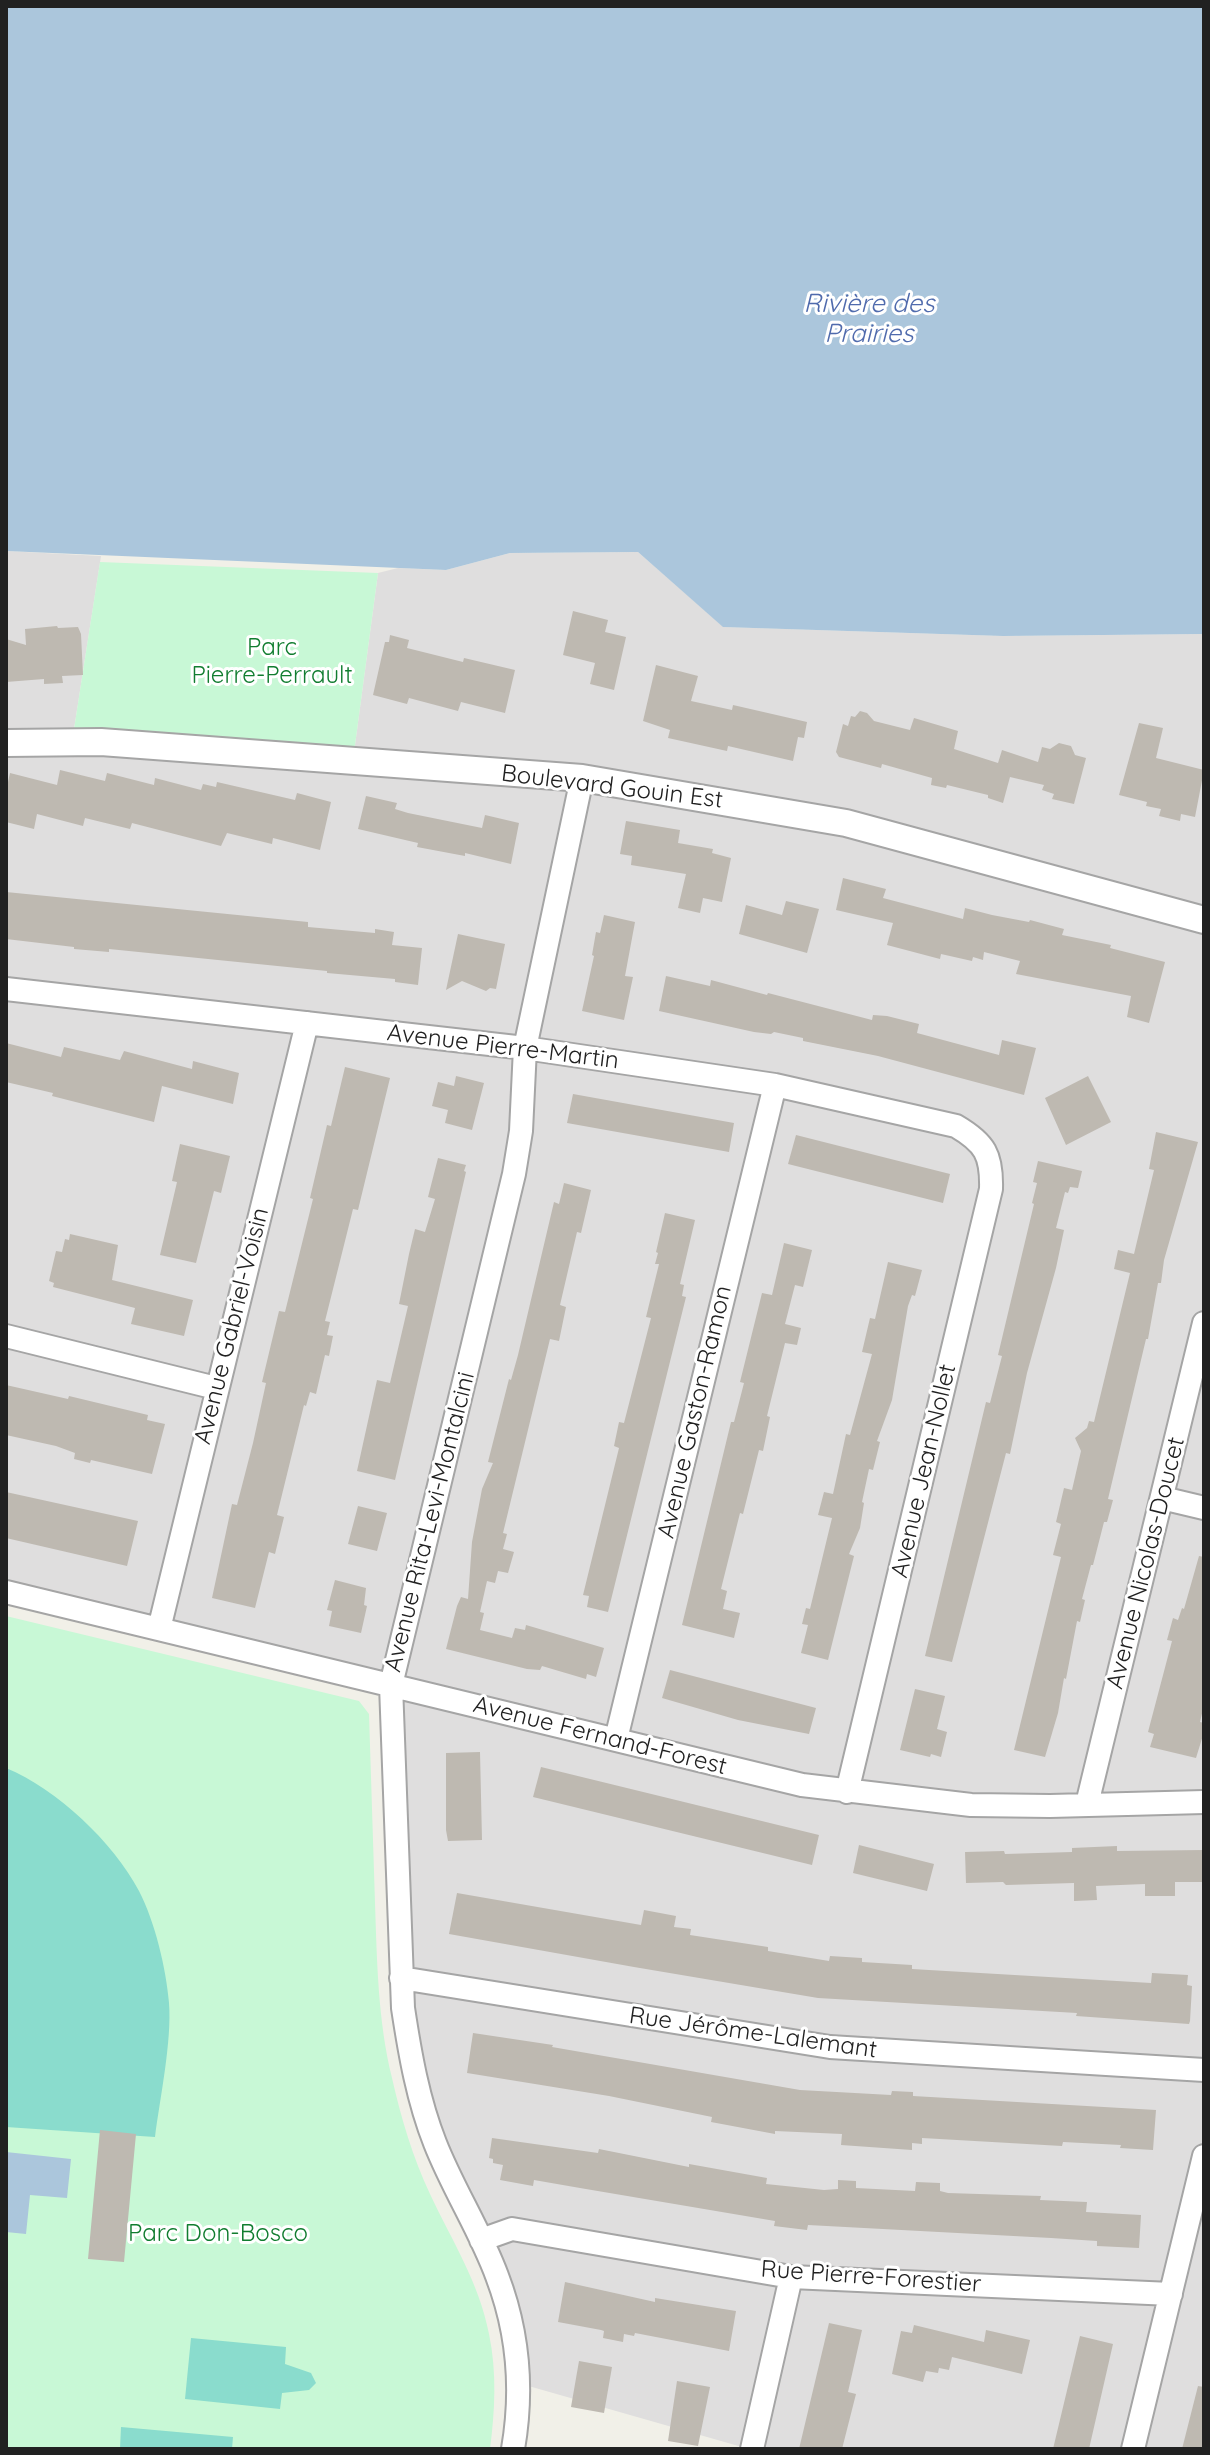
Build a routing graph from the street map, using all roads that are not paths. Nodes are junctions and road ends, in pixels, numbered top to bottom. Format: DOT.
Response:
graph roads {
  1 [pos="6,743"];
  2 [pos="582,778"];
  3 [pos="1204,920"];
  4 [pos="6,989"];
  5 [pos="307,1023"];
  6 [pos="525,1048"];
  7 [pos="775,1085"];
  8 [pos="986,1151"];
  9 [pos="1204,1323"];
  10 [pos="6,1336"];
  11 [pos="216,1388"];
  12 [pos="1162,1498"];
  13 [pos="1204,1508"];
  14 [pos="6,1592"];
  15 [pos="159,1629"];
  16 [pos="391,1685"];
  17 [pos="616,1739"];
  18 [pos="847,1792"];
  19 [pos="1204,1802"];
  20 [pos="1087,1804"];
  21 [pos="401,1978"];
  22 [pos="1204,2070"];
  23 [pos="1204,2156"];
  24 [pos="481,2240"];
  25 [pos="791,2277"];
  26 [pos="1171,2294"];
  27 [pos="513,2449"];
  28 [pos="752,2449"];
  29 [pos="1133,2449"];
  1 -- 2 [label="street, Boulevard Gouin Est"];
  2 -- 3 [label="street, Boulevard Gouin Est"];
  2 -- 6 [label="street, Avenue Rita-Levi-Montalcini"];
  4 -- 5 [label="street, Avenue Pierre-Martin"];
  5 -- 6 [label="street, Avenue Pierre-Martin"];
  5 -- 11 [label="street, Avenue Gabriel-Voisin"];
  6 -- 7 [label="street, Avenue Pierre-Martin"];
  6 -- 16 [label="street, Avenue Rita-Levi-Montalcini"];
  7 -- 8 [label="street, Avenue Pierre-Martin"];
  7 -- 17 [label="street, Avenue Gaston-Ramon"];
  8 -- 18 [label="street, Avenue Jean-Nollet"];
  9 -- 12 [label="street, Avenue Nicolas-Doucet"];
  10 -- 11 [label="street"];
  11 -- 15 [label="street, Avenue Gabriel-Voisin"];
  12 -- 13 [label="street"];
  12 -- 20 [label="street, Avenue Nicolas-Doucet"];
  14 -- 15 [label="street, Avenue Fernand-Forest"];
  15 -- 16 [label="street, Avenue Fernand-Forest"];
  16 -- 17 [label="street, Avenue Fernand-Forest"];
  16 -- 21 [label="street, Avenue Rita-Levi-Montalcini"];
  17 -- 18 [label="street, Avenue Fernand-Forest"];
  18 -- 20 [label="street, Avenue Fernand-Forest"];
  19 -- 20 [label="street, Avenue Fernand-Forest"];
  21 -- 22 [label="street, Rue Jérôme-Lalemant"];
  21 -- 24 [label="street, Avenue Rita-Levi-Montalcini"];
  23 -- 26 [label="street"];
  24 -- 25 [label="street, Rue Pierre-Forestier"];
  24 -- 27 [label="street, Avenue Rita-Levi-Montalcini"];
  25 -- 26 [label="street, Rue Pierre-Forestier"];
  25 -- 28 [label="street"];
  26 -- 29 [label="street"];
}
